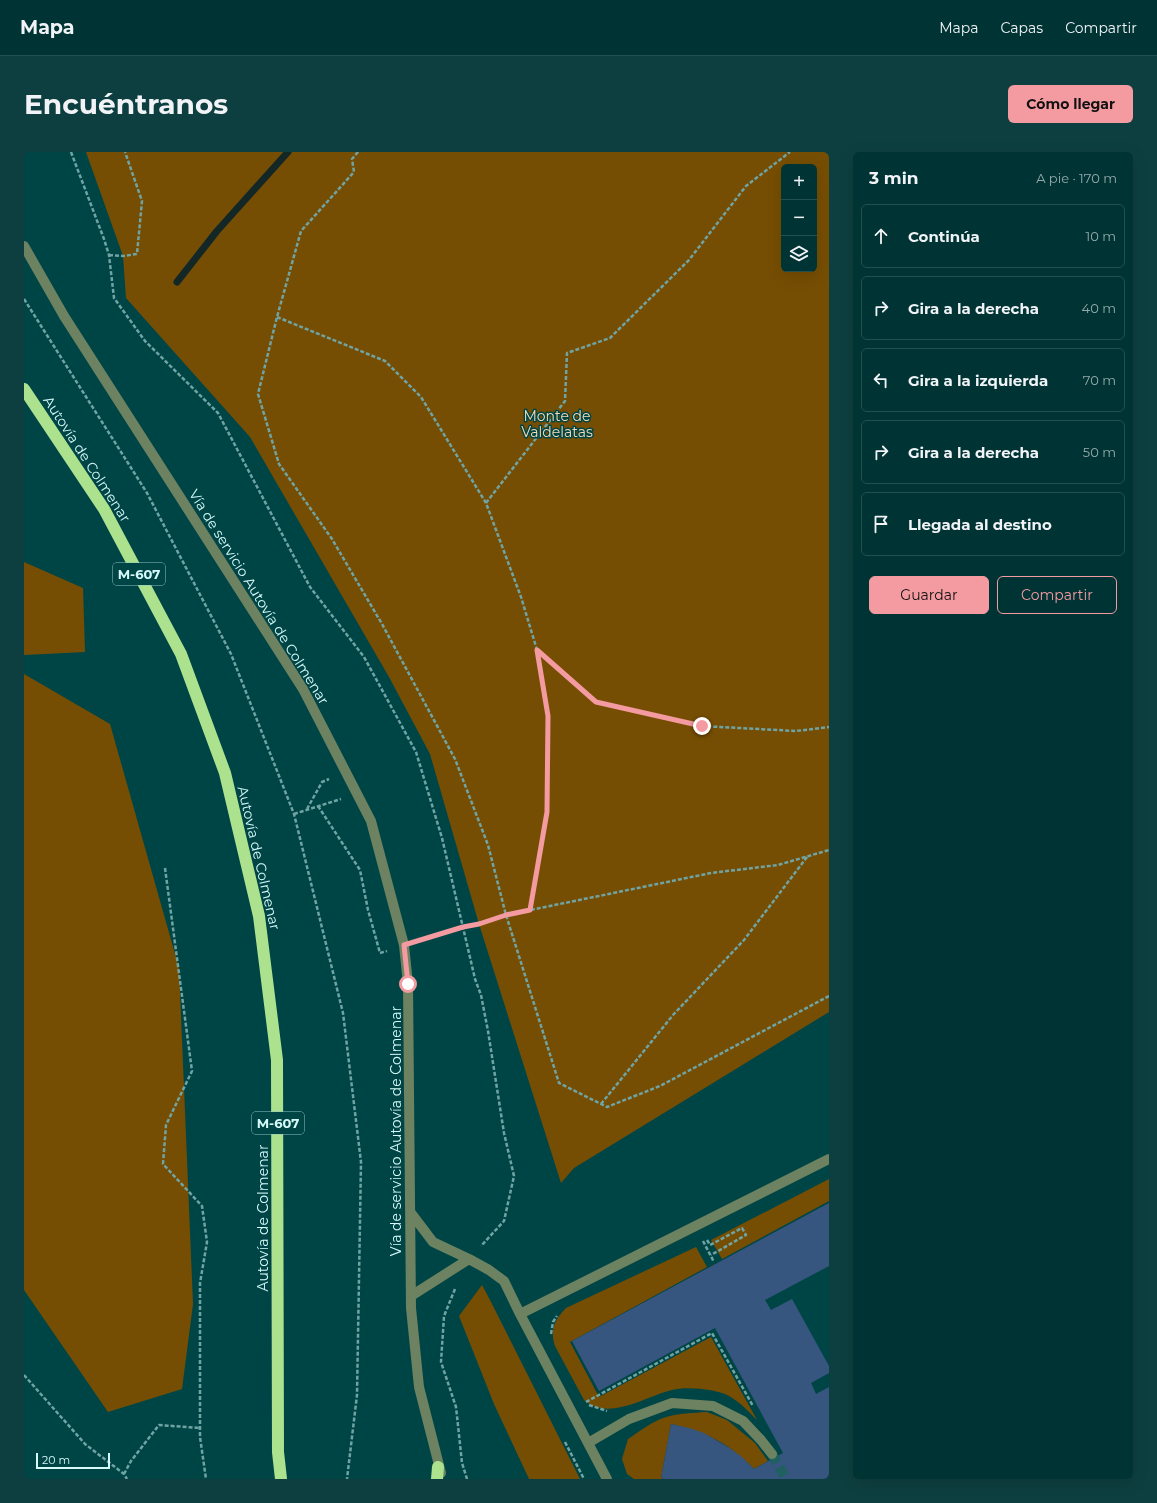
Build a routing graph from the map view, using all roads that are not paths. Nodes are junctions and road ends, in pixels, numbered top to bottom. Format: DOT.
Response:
graph roads {
  1 [pos="24,246"];
  2 [pos="24,389"];
  3 [pos="829,1159"];
  4 [pos="411,1213"];
  5 [pos="469,1259"];
  6 [pos="411,1296"];
  7 [pos="520,1314"];
  8 [pos="588,1443"];
  9 [pos="772,1454"];
  10 [pos="438,1467"];
  11 [pos="281,1479"];
  12 [pos="437,1479"];
  13 [pos="443,1479"];
  14 [pos="607,1479"];
  1 -- 4 [label="street, Vía de servicio Autovía de Colmenar"];
  2 -- 11 [label="highway, Autovía de Colmenar / M-607"];
  3 -- 7 [label="street"];
  4 -- 5 [label="street"];
  4 -- 6 [label="street, Vía de servicio Autovía de Colmenar"];
  5 -- 6 [label="street"];
  5 -- 7 [label="street"];
  6 -- 10 [label="street, Vía de servicio Autovía de Colmenar"];
  7 -- 8 [label="street"];
  8 -- 9 [label="street"];
  8 -- 14 [label="street"];
  10 -- 12 [label="highway"];
  10 -- 13 [label="street, Vía de servicio Autovía de Colmenar"];
}
